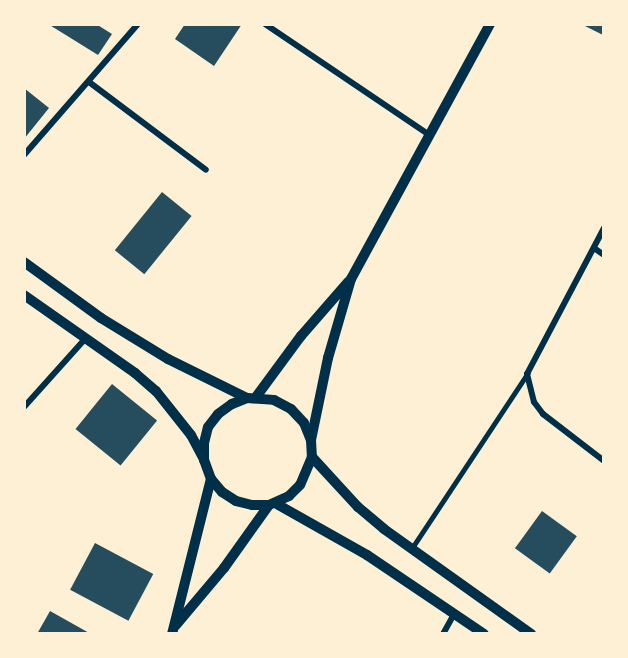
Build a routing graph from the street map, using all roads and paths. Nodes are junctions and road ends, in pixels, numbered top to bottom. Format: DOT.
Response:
graph roads {
  1 [pos="138,24"];
  2 [pos="265,24"];
  3 [pos="490,24"];
  4 [pos="89,82"];
  5 [pos="428,134"];
  6 [pos="24,155"];
  7 [pos="206,170"];
  8 [pos="604,228"];
  9 [pos="594,248"];
  10 [pos="604,255"];
  11 [pos="24,262"];
  12 [pos="351,279"];
  13 [pos="24,295"];
  14 [pos="86,338"];
  15 [pos="527,374"];
  16 [pos="252,398"];
  17 [pos="24,406"];
  18 [pos="311,440"];
  19 [pos="312,458"];
  20 [pos="204,460"];
  21 [pos="604,461"];
  22 [pos="211,479"];
  23 [pos="272,504"];
  24 [pos="412,548"];
  25 [pos="454,614"];
  26 [pos="174,630"];
  27 [pos="443,634"];
  28 [pos="484,634"];
  29 [pos="531,634"];
  1 -- 4 [label="street"];
  2 -- 5 [label="street"];
  3 -- 5 [label="street"];
  4 -- 6 [label="street"];
  4 -- 7 [label="street"];
  5 -- 12 [label="street"];
  8 -- 9 [label="street"];
  9 -- 10 [label="street"];
  9 -- 15 [label="street"];
  11 -- 16 [label="street"];
  12 -- 16 [label="street"];
  12 -- 18 [label="street"];
  13 -- 14 [label="street"];
  14 -- 17 [label="street"];
  14 -- 20 [label="street"];
  15 -- 21 [label="street"];
  15 -- 24 [label="lane"];
  16 -- 18 [label="street"];
  16 -- 20 [label="street"];
  18 -- 19 [label="street"];
  19 -- 23 [label="street"];
  19 -- 24 [label="street"];
  20 -- 22 [label="street"];
  22 -- 23 [label="street"];
  22 -- 26 [label="street"];
  23 -- 25 [label="street"];
  23 -- 26 [label="street"];
  24 -- 29 [label="street"];
  25 -- 27 [label="street"];
  25 -- 28 [label="street"];
}
